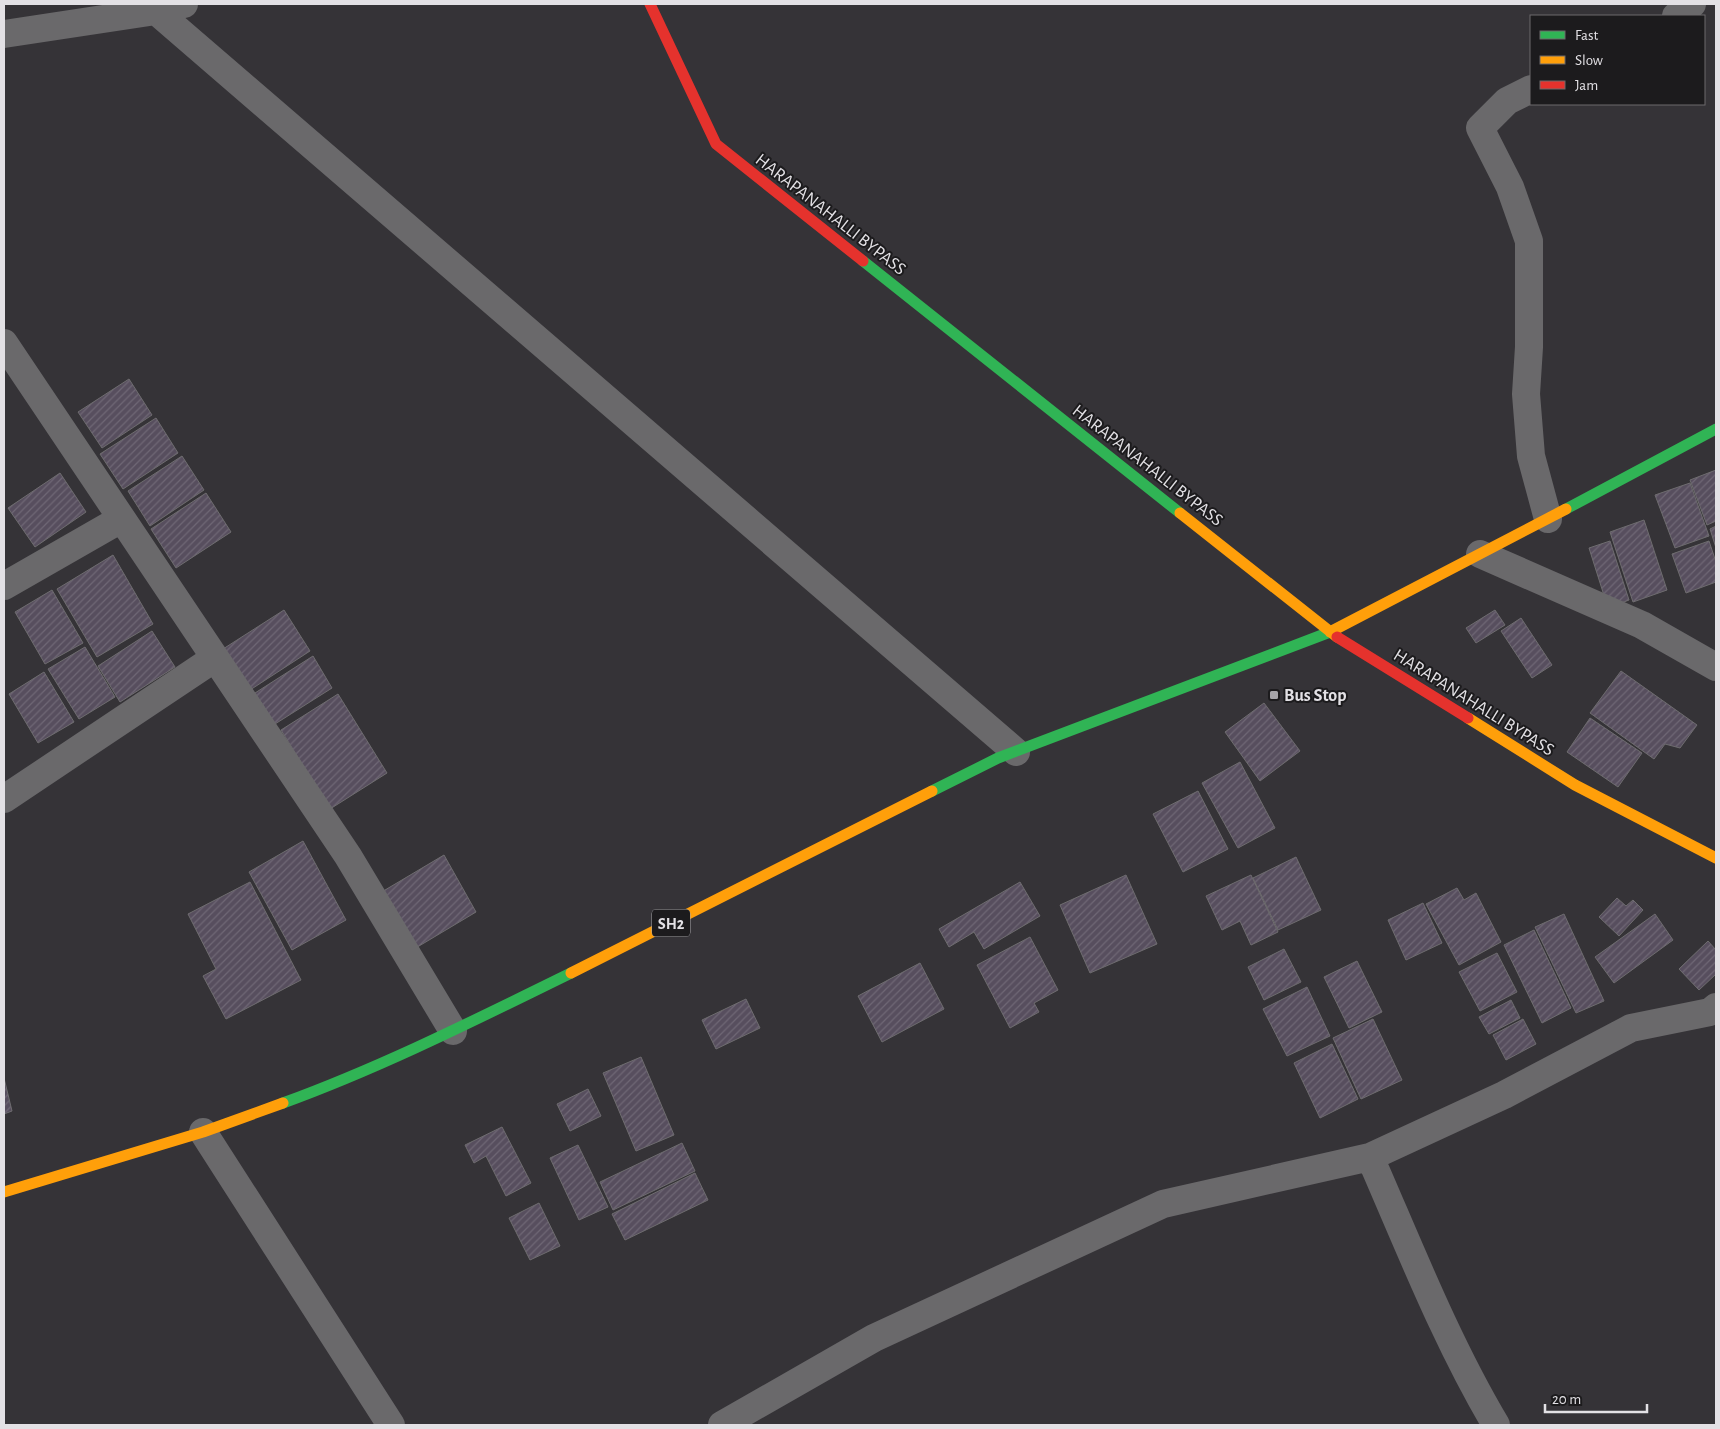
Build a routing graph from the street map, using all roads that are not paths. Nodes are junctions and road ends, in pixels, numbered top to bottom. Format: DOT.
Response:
graph roads {
  1 [pos="184,4"];
  2 [pos="650,4"];
  3 [pos="1692,4"];
  4 [pos="156,11"];
  5 [pos="1677,15"];
  6 [pos="4,34"];
  7 [pos="1530,90"];
  8 [pos="4,343"];
  9 [pos="1716,429"];
  10 [pos="121,519"];
  11 [pos="1548,519"];
  12 [pos="1480,554"];
  13 [pos="4,586"];
  14 [pos="1330,632"];
  15 [pos="215,658"];
  16 [pos="1716,667"];
  17 [pos="1016,752"];
  18 [pos="4,799"];
  19 [pos="1716,858"];
  20 [pos="1716,1007"];
  21 [pos="453,1031"];
  22 [pos="203,1132"];
  23 [pos="1370,1157"];
  24 [pos="4,1192"];
  25 [pos="391,1425"];
  26 [pos="722,1425"];
  27 [pos="1496,1425"];
  1 -- 4 [label="street"];
  2 -- 14 [label="main road, HARAPANAHALLI BYPASS"];
  3 -- 5 [label="street"];
  4 -- 6 [label="street"];
  4 -- 17 [label="street"];
  7 -- 11 [label="street"];
  8 -- 10 [label="street"];
  9 -- 11 [label="main road"];
  10 -- 13 [label="street"];
  10 -- 15 [label="street"];
  11 -- 12 [label="main road"];
  12 -- 14 [label="main road"];
  12 -- 16 [label="street"];
  14 -- 17 [label="main road, SH2"];
  14 -- 19 [label="main road, HARAPANAHALLI BYPASS"];
  15 -- 18 [label="street"];
  15 -- 21 [label="street"];
  17 -- 21 [label="main road, SH2"];
  20 -- 23 [label="street"];
  21 -- 22 [label="main road, SH2"];
  22 -- 24 [label="main road, SH2"];
  22 -- 25 [label="street"];
  23 -- 26 [label="street"];
  23 -- 27 [label="street"];
}
